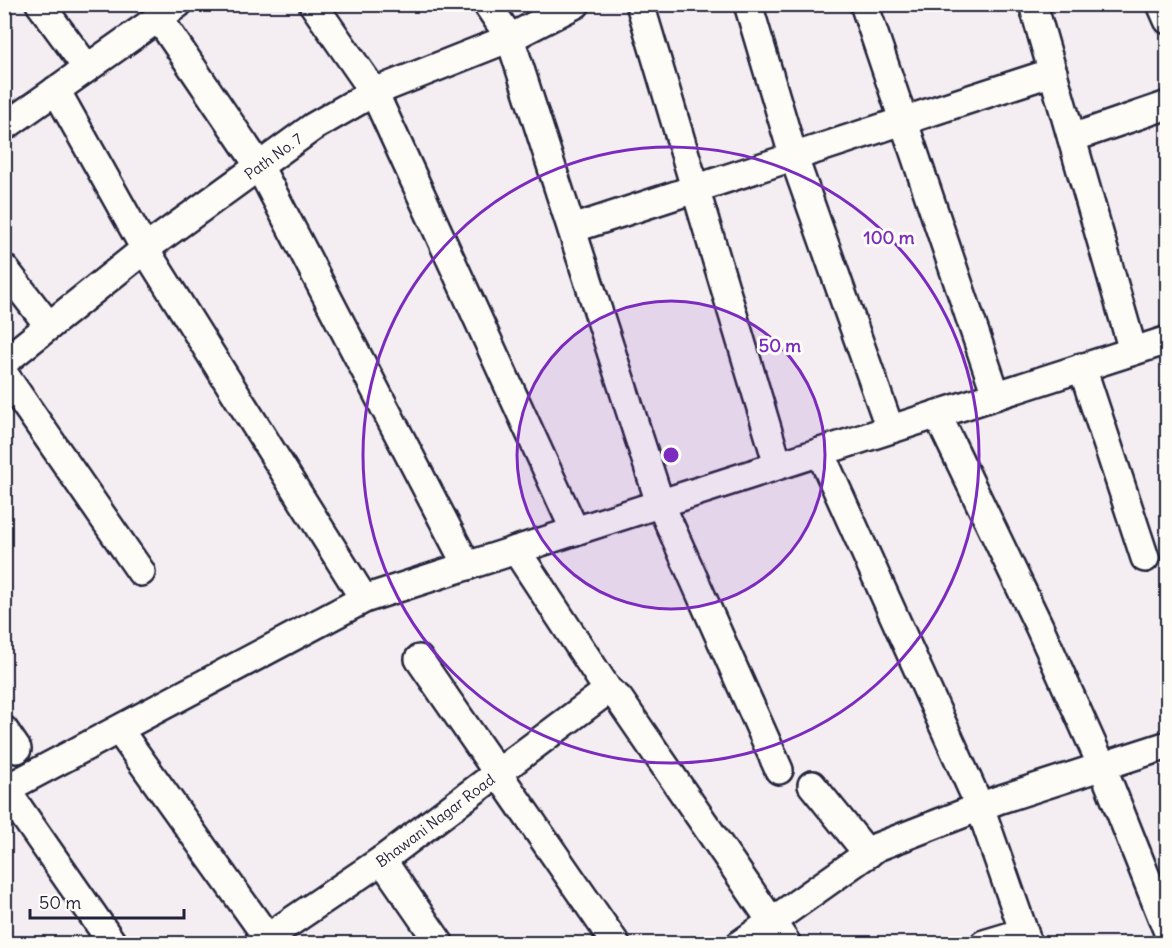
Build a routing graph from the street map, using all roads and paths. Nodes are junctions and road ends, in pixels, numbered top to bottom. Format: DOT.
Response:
graph roads {
  1 [pos="40,4"];
  2 [pos="313,4"];
  3 [pos="487,4"];
  4 [pos="576,4"];
  5 [pos="640,4"];
  6 [pos="748,4"];
  7 [pos="864,4"];
  8 [pos="1034,4"];
  9 [pos="1161,4"];
  10 [pos="168,11"];
  11 [pos="1167,20"];
  12 [pos="510,38"];
  13 [pos="87,68"];
  14 [pos="1053,72"];
  15 [pos="56,90"];
  16 [pos="374,92"];
  17 [pos="1167,105"];
  18 [pos="903,120"];
  19 [pos="4,127"];
  20 [pos="1072,138"];
  21 [pos="793,155"];
  22 [pos="260,166"];
  23 [pos="694,189"];
  24 [pos="572,230"];
  25 [pos="145,249"];
  26 [pos="4,268"];
  27 [pos="49,326"];
  28 [pos="1167,339"];
  29 [pos="1133,351"];
  30 [pos="4,362"];
  31 [pos="1082,367"];
  32 [pos="4,374"];
  33 [pos="996,395"];
  34 [pos="938,414"];
  35 [pos="890,429"];
  36 [pos="820,452"];
  37 [pos="778,465"];
  38 [pos="660,503"];
  39 [pos="575,531"];
  40 [pos="516,550"];
  41 [pos="1145,558"];
  42 [pos="467,566"];
  43 [pos="141,572"];
  44 [pos="364,599"];
  45 [pos="419,659"];
  46 [pos="608,690"];
  47 [pos="119,730"];
  48 [pos="1167,745"];
  49 [pos="1102,766"];
  50 [pos="780,770"];
  51 [pos="498,772"];
  52 [pos="812,784"];
  53 [pos="5,790"];
  54 [pos="980,807"];
  55 [pos="868,854"];
  56 [pos="381,860"];
  57 [pos="771,922"];
  58 [pos="1167,932"];
  59 [pos="1026,938"];
  60 [pos="266,941"];
  61 [pos="113,944"];
  62 [pos="440,944"];
  63 [pos="616,944"];
  64 [pos="740,944"];
  65 [pos="787,944"];
  66 [pos="984,944"];
  1 -- 13 [label="street"];
  2 -- 16 [label="street"];
  3 -- 12 [label="street"];
  4 -- 12 [label="street, Path No. 7"];
  5 -- 23 [label="street"];
  6 -- 21 [label="street"];
  7 -- 18 [label="street"];
  8 -- 14 [label="street"];
  9 -- 11 [label="street"];
  10 -- 13 [label="street"];
  10 -- 22 [label="street"];
  12 -- 16 [label="street, Path No. 7"];
  12 -- 24 [label="street"];
  13 -- 15 [label="street"];
  14 -- 18 [label="street"];
  14 -- 20 [label="street"];
  15 -- 19 [label="street"];
  15 -- 25 [label="street"];
  16 -- 22 [label="street, Path No. 7"];
  16 -- 39 [label="street"];
  17 -- 20 [label="street"];
  18 -- 21 [label="street"];
  18 -- 33 [label="street"];
  20 -- 29 [label="street"];
  21 -- 23 [label="street"];
  21 -- 35 [label="street"];
  22 -- 25 [label="street, Path No. 7"];
  22 -- 42 [label="street"];
  23 -- 24 [label="street"];
  23 -- 37 [label="street"];
  24 -- 38 [label="street"];
  25 -- 27 [label="street, Path No. 7"];
  25 -- 44 [label="street"];
  26 -- 27 [label="street"];
  27 -- 30 [label="street, Path No. 7"];
  28 -- 29 [label="street"];
  29 -- 31 [label="street"];
  31 -- 33 [label="street"];
  31 -- 41 [label="street"];
  32 -- 43 [label="street"];
  33 -- 34 [label="street"];
  34 -- 35 [label="street"];
  34 -- 49 [label="street"];
  35 -- 36 [label="street"];
  36 -- 37 [label="street"];
  36 -- 54 [label="street"];
  37 -- 38 [label="street"];
  38 -- 39 [label="street"];
  38 -- 50 [label="street"];
  39 -- 40 [label="street"];
  40 -- 42 [label="street"];
  40 -- 46 [label="street"];
  42 -- 44 [label="street"];
  44 -- 47 [label="street"];
  45 -- 51 [label="street"];
  46 -- 51 [label="street, Bhawani Nagar Road"];
  46 -- 57 [label="street"];
  47 -- 53 [label="street"];
  47 -- 60 [label="street"];
  48 -- 49 [label="street"];
  49 -- 54 [label="street"];
  49 -- 58 [label="street"];
  51 -- 56 [label="street, Bhawani Nagar Road"];
  51 -- 63 [label="street"];
  52 -- 55 [label="street"];
  53 -- 61 [label="street"];
  54 -- 55 [label="street"];
  54 -- 59 [label="street"];
  55 -- 57 [label="street"];
  56 -- 60 [label="street, Bhawani Nagar Road"];
  56 -- 62 [label="street"];
  57 -- 64 [label="street"];
  57 -- 65 [label="street"];
  59 -- 66 [label="street"];
}
